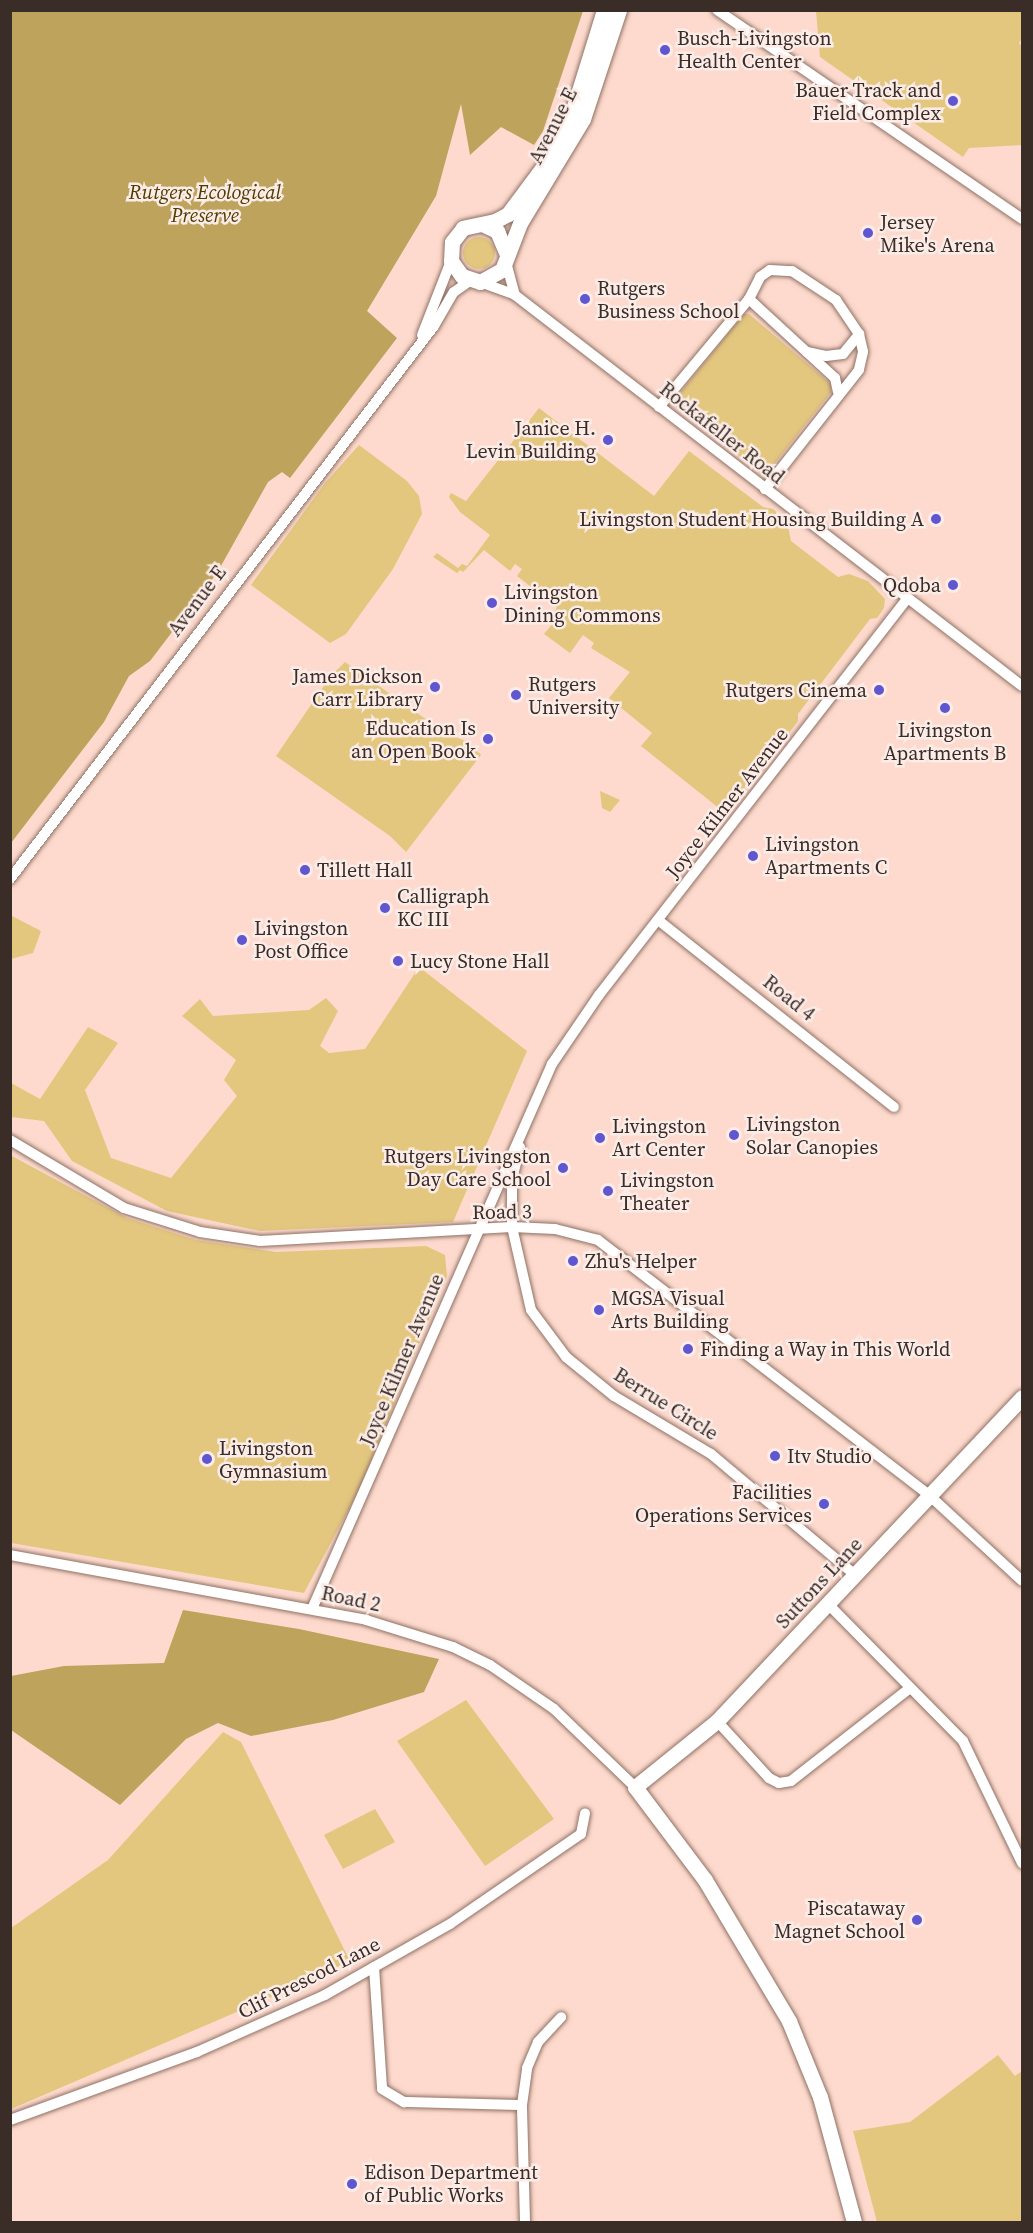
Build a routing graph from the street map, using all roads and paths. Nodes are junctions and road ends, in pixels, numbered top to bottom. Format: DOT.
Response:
graph roads {
  1 [pos="604,10"];
  2 [pos="619,10"];
  3 [pos="717,10"];
  4 [pos="1023,219"];
  5 [pos="482,224"];
  6 [pos="507,258"];
  7 [pos="451,261"];
  8 [pos="475,281"];
  9 [pos="515,295"];
  10 [pos="749,299"];
  11 [pos="859,334"];
  12 [pos="417,346"];
  13 [pos="805,352"];
  14 [pos="838,392"];
  15 [pos="660,407"];
  16 [pos="765,489"];
  17 [pos="907,599"];
  18 [pos="1023,686"];
  19 [pos="10,879"];
  20 [pos="658,920"];
  21 [pos="894,1107"];
  22 [pos="525,1125"];
  23 [pos="10,1140"];
  24 [pos="512,1227"];
  25 [pos="477,1230"];
  26 [pos="1023,1397"];
  27 [pos="930,1496"];
  28 [pos="10,1556"];
  29 [pos="855,1575"];
  30 [pos="1023,1581"];
  31 [pos="829,1605"];
  32 [pos="312,1609"];
  33 [pos="910,1688"];
  34 [pos="717,1721"];
  35 [pos="635,1787"];
  36 [pos="585,1813"];
  37 [pos="1023,1863"];
  38 [pos="374,1967"];
  39 [pos="561,2017"];
  40 [pos="522,2105"];
  41 [pos="10,2120"];
  42 [pos="525,2223"];
  43 [pos="854,2223"];
  1 -- 5 [label="street, Avenue E"];
  2 -- 6 [label="street, Avenue E"];
  3 -- 4 [label="street"];
  5 -- 6 [label="street"];
  5 -- 7 [label="street, Avenue E"];
  6 -- 8 [label="street, Avenue E"];
  6 -- 9 [label="street"];
  7 -- 8 [label="street"];
  7 -- 12 [label="street, Avenue E"];
  8 -- 9 [label="street, Rockafeller Road"];
  8 -- 12 [label="street, Avenue E"];
  9 -- 15 [label="street, Rockafeller Road"];
  10 -- 11 [label="street"];
  10 -- 13 [label="street"];
  10 -- 15 [label="street"];
  11 -- 13 [label="street"];
  11 -- 14 [label="street"];
  12 -- 19 [label="street, Avenue E"];
  13 -- 14 [label="street"];
  14 -- 16 [label="street"];
  15 -- 16 [label="street, Rockafeller Road"];
  16 -- 17 [label="street, Rockafeller Road"];
  17 -- 18 [label="street"];
  17 -- 20 [label="street, Joyce Kilmer Avenue"];
  20 -- 21 [label="street, Road 4"];
  20 -- 22 [label="street, Joyce Kilmer Avenue"];
  22 -- 24 [label="street, Joyce Kilmer Avenue"];
  22 -- 25 [label="street, Joyce Kilmer Avenue"];
  23 -- 25 [label="street, Road 3"];
  24 -- 25 [label="street, Road 3"];
  24 -- 27 [label="street, Road 3"];
  24 -- 29 [label="street, Berrue Circle"];
  25 -- 32 [label="street, Joyce Kilmer Avenue"];
  26 -- 27 [label="street, Suttons Lane"];
  27 -- 29 [label="street, Suttons Lane"];
  27 -- 30 [label="street, Road 3"];
  28 -- 32 [label="street, Road 2"];
  29 -- 31 [label="street, Suttons Lane"];
  31 -- 33 [label="street"];
  31 -- 34 [label="street, Suttons Lane"];
  32 -- 35 [label="street, Road 2"];
  33 -- 34 [label="street"];
  33 -- 37 [label="street"];
  34 -- 35 [label="street, Suttons Lane"];
  35 -- 43 [label="street"];
  36 -- 38 [label="street, Clif Prescod Lane"];
  38 -- 40 [label="street"];
  38 -- 41 [label="street, Clif Prescod Lane"];
  39 -- 40 [label="street"];
  40 -- 42 [label="street"];
}
